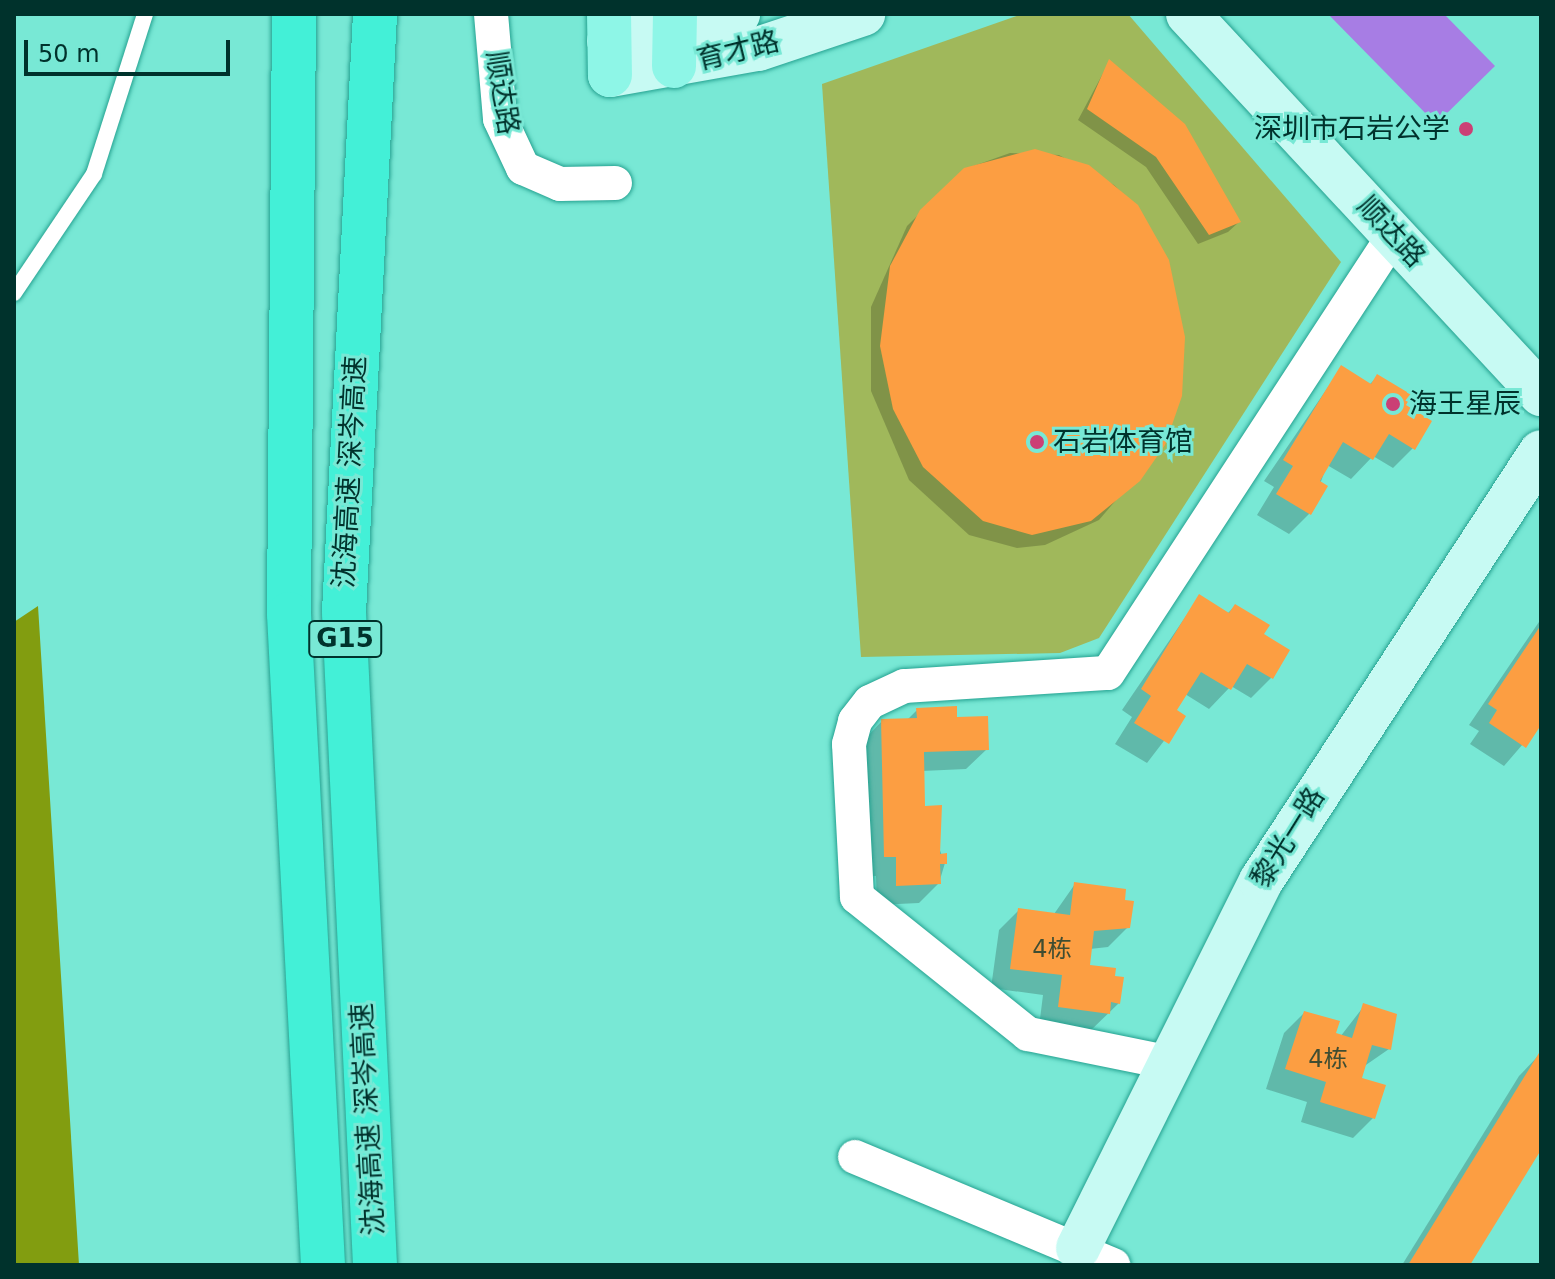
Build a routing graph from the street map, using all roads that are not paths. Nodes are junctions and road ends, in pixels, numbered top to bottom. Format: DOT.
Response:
graph roads {
  1 [pos="145,14"];
  2 [pos="294,14"];
  3 [pos="375,14"];
  4 [pos="491,14"];
  5 [pos="738,14"];
  6 [pos="863,14"];
  7 [pos="1188,14"];
  8 [pos="1209,14"];
  9 [pos="674,37"];
  10 [pos="609,43"];
  11 [pos="1240,69"];
  12 [pos="615,183"];
  13 [pos="1394,235"];
  14 [pos="14,293"];
  15 [pos="1541,394"];
  16 [pos="1541,452"];
  17 [pos="360,947"];
  18 [pos="1166,1062"];
  19 [pos="855,1157"];
  20 [pos="1095,1256"];
  21 [pos="323,1265"];
  22 [pos="375,1265"];
  23 [pos="400,1265"];
  1 -- 14 [label="lane"];
  2 -- 21 [label="highway, 沈海高速 深岑高速 / G15"];
  3 -- 17 [label="highway, 沈海高速 深岑高速 / G15"];
  4 -- 12 [label="street, 顺达路"];
  5 -- 9 [label="street, 育才路"];
  6 -- 9 [label="street, 育才路"];
  7 -- 11 [label="street, 顺达路"];
  8 -- 11 [label="street, 顺达路"];
  9 -- 10 [label="street, 育才路"];
  11 -- 13 [label="street, 顺达路"];
  13 -- 15 [label="street, 顺达路"];
  13 -- 18 [label="street"];
  16 -- 18 [label="street, 黎光一路"];
  17 -- 22 [label="highway, 沈海高速 深岑高速 / G15"];
  17 -- 23 [label="highway"];
  18 -- 20 [label="street, 黎光一路"];
  19 -- 20 [label="street"];
}
